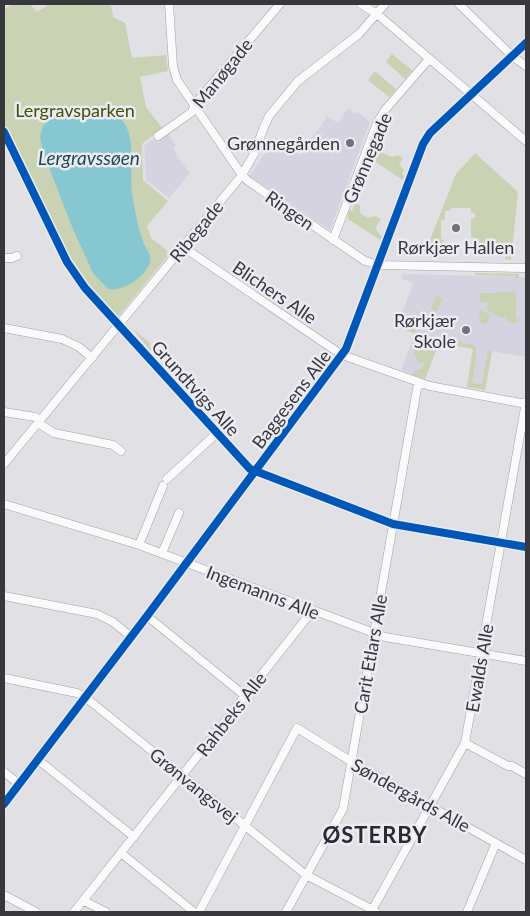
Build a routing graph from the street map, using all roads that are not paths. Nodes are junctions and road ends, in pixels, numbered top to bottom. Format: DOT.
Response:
graph roads {
  1 [pos="169,4"];
  2 [pos="280,4"];
  3 [pos="361,4"];
  4 [pos="385,4"];
  5 [pos="459,4"];
  6 [pos="377,14"];
  7 [pos="526,43"];
  8 [pos="512,56"];
  9 [pos="429,59"];
  10 [pos="526,66"];
  11 [pos="472,95"];
  12 [pos="194,105"];
  13 [pos="4,132"];
  14 [pos="158,136"];
  15 [pos="526,141"];
  16 [pos="242,175"];
  17 [pos="333,240"];
  18 [pos="182,247"];
  19 [pos="17,256"];
  20 [pos="4,258"];
  21 [pos="379,265"];
  22 [pos="526,268"];
  23 [pos="118,325"];
  24 [pos="4,328"];
  25 [pos="342,355"];
  26 [pos="92,358"];
  27 [pos="418,383"];
  28 [pos="526,403"];
  29 [pos="4,412"];
  30 [pos="39,422"];
  31 [pos="217,433"];
  32 [pos="121,451"];
  33 [pos="4,464"];
  34 [pos="256,470"];
  35 [pos="168,479"];
  36 [pos="163,486"];
  37 [pos="4,504"];
  38 [pos="179,513"];
  39 [pos="393,524"];
  40 [pos="501,543"];
  41 [pos="139,545"];
  42 [pos="526,547"];
  43 [pos="162,554"];
  44 [pos="186,563"];
  45 [pos="4,596"];
  46 [pos="313,610"];
  47 [pos="146,616"];
  48 [pos="374,633"];
  49 [pos="130,636"];
  50 [pos="482,653"];
  51 [pos="526,661"];
  52 [pos="4,678"];
  53 [pos="245,696"];
  54 [pos="85,697"];
  55 [pos="465,743"];
  56 [pos="37,759"];
  57 [pos="352,762"];
  58 [pos="4,772"];
  59 [pos="526,774"];
  60 [pos="182,775"];
  61 [pos="19,784"];
  62 [pos="4,804"];
  63 [pos="430,806"];
  64 [pos="245,826"];
  65 [pos="134,837"];
  66 [pos="496,843"];
  67 [pos="121,853"];
  68 [pos="526,860"];
  69 [pos="306,875"];
  70 [pos="4,895"];
  71 [pos="84,900"];
  72 [pos="373,911"];
  73 [pos="36,912"];
  74 [pos="74,912"];
  75 [pos="106,912"];
  76 [pos="194,912"];
  77 [pos="199,912"];
  78 [pos="286,912"];
  79 [pos="467,912"];
  1 -- 12 [label="street, Ringen"];
  2 -- 12 [label="street, Manøgade"];
  3 -- 6 [label="street"];
  4 -- 6 [label="street, Ribegade"];
  5 -- 8 [label="street"];
  6 -- 9 [label="street"];
  6 -- 16 [label="street, Ribegade"];
  7 -- 8 [label="street, Baggesens Alle"];
  8 -- 10 [label="street"];
  8 -- 11 [label="street, Baggesens Alle"];
  9 -- 11 [label="street"];
  9 -- 17 [label="street, Grønnegade"];
  11 -- 15 [label="street"];
  11 -- 21 [label="street, Baggesens Alle"];
  12 -- 14 [label="street, Manøgade"];
  12 -- 16 [label="street, Ringen"];
  13 -- 23 [label="street, Grundtvigs Alle"];
  16 -- 17 [label="street, Ringen"];
  16 -- 18 [label="street, Ribegade"];
  17 -- 21 [label="street, Ringen"];
  18 -- 23 [label="street, Ribegade"];
  18 -- 25 [label="street, Blichers Alle"];
  19 -- 20 [label="street"];
  21 -- 22 [label="street, Ringen"];
  21 -- 25 [label="street, Baggesens Alle"];
  23 -- 26 [label="street, Ribegade"];
  23 -- 31 [label="street, Grundtvigs Alle"];
  24 -- 26 [label="street"];
  25 -- 27 [label="street, Blichers Alle"];
  25 -- 34 [label="street, Baggesens Alle"];
  26 -- 30 [label="street, Ribegade"];
  27 -- 28 [label="street, Blichers Alle"];
  27 -- 39 [label="street, Carit Etlars Alle"];
  28 -- 40 [label="street, Ewalds Alle"];
  29 -- 30 [label="street"];
  30 -- 32 [label="street"];
  30 -- 33 [label="street, Ribegade"];
  31 -- 34 [label="street, Grundtvigs Alle"];
  31 -- 35 [label="street"];
  34 -- 39 [label="street, Grundtvigs Alle"];
  34 -- 44 [label="street, Baggesens Alle"];
  36 -- 41 [label="street"];
  37 -- 41 [label="street, Ingemanns Alle"];
  38 -- 43 [label="street"];
  39 -- 40 [label="street, Grundtvigs Alle"];
  39 -- 48 [label="street, Carit Etlars Alle"];
  40 -- 42 [label="street, Grundtvigs Alle"];
  40 -- 50 [label="street, Ewalds Alle"];
  41 -- 43 [label="street, Ingemanns Alle"];
  43 -- 44 [label="street, Ingemanns Alle"];
  44 -- 46 [label="street, Ingemanns Alle"];
  44 -- 47 [label="street, Baggesens Alle"];
  45 -- 49 [label="street"];
  46 -- 48 [label="street, Ingemanns Alle"];
  46 -- 53 [label="street, Rahbeks Alle"];
  47 -- 49 [label="street, Baggesens Alle"];
  47 -- 53 [label="street"];
  48 -- 50 [label="street, Ingemanns Alle"];
  48 -- 57 [label="street, Carit Etlars Alle"];
  49 -- 54 [label="street, Baggesens Alle"];
  50 -- 51 [label="street, Ingemanns Alle"];
  50 -- 55 [label="street, Ewalds Alle"];
  52 -- 54 [label="street, Grønvangsvej"];
  53 -- 60 [label="street, Rahbeks Alle"];
  54 -- 56 [label="street, Baggesens Alle"];
  54 -- 60 [label="street, Grønvangsvej"];
  55 -- 59 [label="street"];
  55 -- 63 [label="street, Ewalds Alle"];
  56 -- 61 [label="street, Baggesens Alle"];
  56 -- 65 [label="street"];
  57 -- 63 [label="street, Søndergårds Alle"];
  57 -- 64 [label="street, Søndergårds Alle"];
  57 -- 69 [label="street, Carit Etlars Alle"];
  58 -- 61 [label="street"];
  60 -- 64 [label="street, Grønvangsvej"];
  60 -- 65 [label="street, Rahbeks Alle"];
  61 -- 62 [label="street, Baggesens Alle"];
  63 -- 66 [label="street, Søndergårds Alle"];
  63 -- 72 [label="street, Ewalds Alle"];
  64 -- 69 [label="street, Grønvangsvej"];
  64 -- 77 [label="street"];
  65 -- 67 [label="street, Rahbeks Alle"];
  66 -- 68 [label="street, Søndergårds Alle"];
  66 -- 79 [label="street"];
  67 -- 71 [label="street, Rahbeks Alle"];
  67 -- 76 [label="street"];
  69 -- 72 [label="street, Grønvangsvej"];
  69 -- 78 [label="street, Carit Etlars Alle"];
  70 -- 73 [label="street"];
  71 -- 74 [label="street, Rahbeks Alle"];
  71 -- 75 [label="street"];
}
